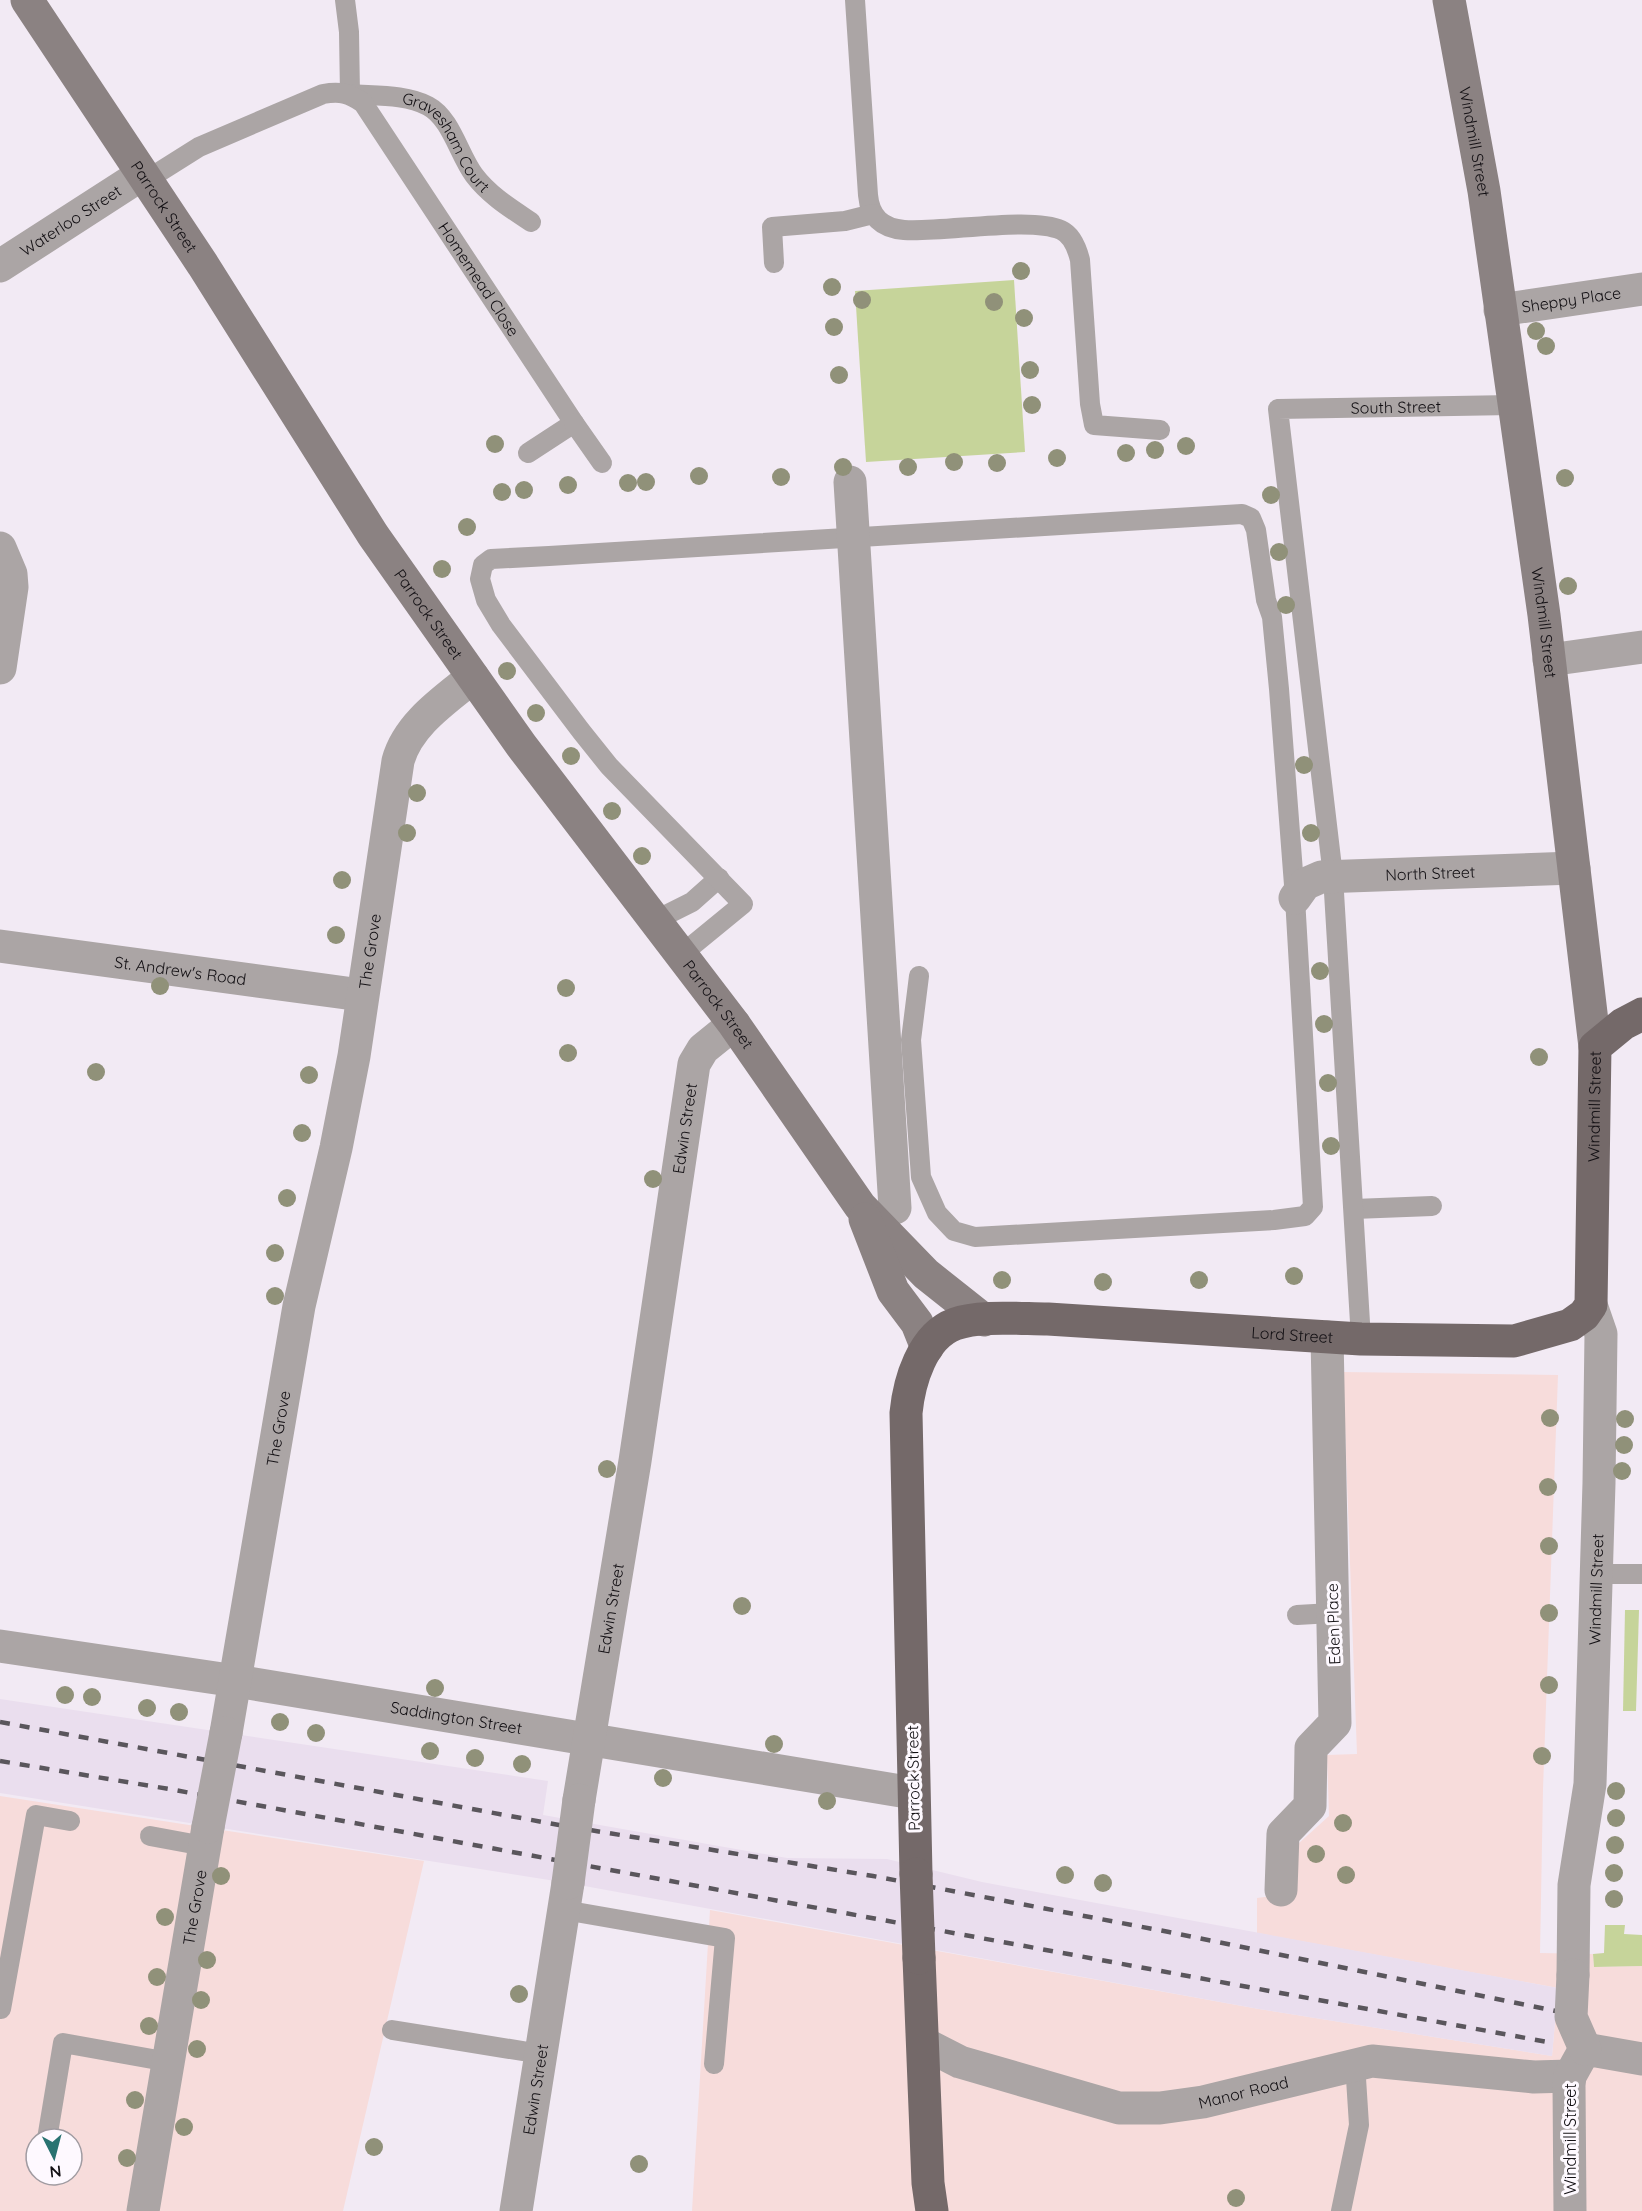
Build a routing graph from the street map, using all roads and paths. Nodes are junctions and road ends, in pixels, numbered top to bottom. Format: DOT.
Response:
graph roads {
  1 [pos="27,0"];
  2 [pos="345,0"];
  3 [pos="855,0"];
  4 [pos="1449,0"];
  5 [pos="350,94"];
  6 [pos="143,178"];
  7 [pos="873,214"];
  8 [pos="531,222"];
  9 [pos="774,263"];
  10 [pos="0,266"];
  11 [pos="1642,289"];
  12 [pos="1500,310"];
  13 [pos="1512,405"];
  14 [pos="574,423"];
  15 [pos="1160,430"];
  16 [pos="528,453"];
  17 [pos="602,463"];
  18 [pos="850,482"];
  19 [pos="854,537"];
  20 [pos="0,548"];
  21 [pos="1642,647"];
  22 [pos="1549,660"];
  23 [pos="0,668"];
  24 [pos="473,677"];
  25 [pos="1574,868"];
  26 [pos="1333,876"];
  27 [pos="719,878"];
  28 [pos="1295,898"];
  29 [pos="656,920"];
  30 [pos="0,946"];
  31 [pos="682,954"];
  32 [pos="919,976"];
  33 [pos="361,995"];
  34 [pos="1642,1014"];
  35 [pos="734,1024"];
  36 [pos="1595,1047"];
  37 [pos="860,1206"];
  38 [pos="1432,1206"];
  39 [pos="895,1208"];
  40 [pos="1354,1209"];
  41 [pos="1591,1305"];
  42 [pos="984,1320"];
  43 [pos="1327,1337"];
  44 [pos="1361,1339"];
  45 [pos="927,1348"];
  46 [pos="1596,1574"];
  47 [pos="1642,1574"];
  48 [pos="1332,1613"];
  49 [pos="1297,1615"];
  50 [pos="0,1646"];
  51 [pos="236,1681"];
  52 [pos="587,1740"];
  53 [pos="913,1793"];
  54 [pos="70,1821"];
  55 [pos="150,1836"];
  56 [pos="206,1837"];
  57 [pos="1281,1890"];
  58 [pos="566,1897"];
  59 [pos="1,2009"];
  60 [pos="392,2030"];
  61 [pos="923,2043"];
  62 [pos="541,2054"];
  63 [pos="1642,2060"];
  64 [pos="169,2061"];
  65 [pos="1355,2063"];
  66 [pos="714,2064"];
  67 [pos="1574,2077"];
  68 [pos="49,2127"];
  69 [pos="143,2211"];
  70 [pos="516,2211"];
  71 [pos="932,2211"];
  72 [pos="1341,2211"];
  73 [pos="1570,2211"];
  1 -- 6 [label="street, Parrock Street"];
  2 -- 5 [label="lane"];
  3 -- 7 [label="lane"];
  4 -- 12 [label="street, Windmill Street"];
  5 -- 6 [label="lane"];
  5 -- 8 [label="lane, Gravesham Court"];
  5 -- 14 [label="lane, Homemead Close"];
  6 -- 10 [label="street, Waterloo Street"];
  6 -- 24 [label="street, Parrock Street"];
  7 -- 9 [label="lane"];
  7 -- 15 [label="lane"];
  11 -- 12 [label="street, Sheppy Place"];
  12 -- 13 [label="street, Windmill Street"];
  13 -- 22 [label="street, Windmill Street"];
  13 -- 26 [label="lane, South Street"];
  14 -- 16 [label="lane"];
  14 -- 17 [label="lane, Homemead Close"];
  18 -- 19 [label="street"];
  19 -- 27 [label="lane"];
  19 -- 28 [label="lane"];
  19 -- 39 [label="street"];
  20 -- 23 [label="street"];
  21 -- 22 [label="street"];
  22 -- 25 [label="street, Windmill Street"];
  24 -- 29 [label="street, Parrock Street"];
  24 -- 33 [label="street, The Grove"];
  25 -- 26 [label="street, North Street"];
  25 -- 36 [label="street, Windmill Street"];
  26 -- 28 [label="street, North Street"];
  26 -- 40 [label="lane"];
  27 -- 29 [label="lane"];
  27 -- 31 [label="lane"];
  28 -- 32 [label="lane"];
  29 -- 31 [label="street, Parrock Street"];
  30 -- 33 [label="street, St. Andrew's Road"];
  31 -- 35 [label="street, Parrock Street"];
  33 -- 51 [label="street, The Grove"];
  34 -- 36 [label="main road"];
  35 -- 37 [label="street, Parrock Street"];
  35 -- 52 [label="street, Edwin Street"];
  36 -- 41 [label="main road, Windmill Street"];
  37 -- 42 [label="street, Parrock Street"];
  37 -- 45 [label="street, Parrock Street"];
  38 -- 40 [label="lane"];
  40 -- 44 [label="lane"];
  41 -- 44 [label="main road, Lord Street"];
  41 -- 46 [label="street, Windmill Street"];
  42 -- 43 [label="main road, Lord Street"];
  42 -- 45 [label="main road, Parrock Street"];
  43 -- 44 [label="main road, Lord Street"];
  43 -- 48 [label="street, Eden Place"];
  45 -- 53 [label="main road, Parrock Street"];
  46 -- 47 [label="lane"];
  46 -- 67 [label="street, Windmill Street, bridge"];
  48 -- 49 [label="lane"];
  48 -- 57 [label="street, Eden Place"];
  50 -- 51 [label="street, Saddington Street"];
  51 -- 52 [label="street, Saddington Street"];
  51 -- 56 [label="street, The Grove, bridge"];
  52 -- 53 [label="street, Saddington Street"];
  52 -- 58 [label="street, Edwin Street, bridge"];
  53 -- 61 [label="main road, Parrock Street, bridge"];
  54 -- 59 [label="lane"];
  55 -- 56 [label="lane"];
  56 -- 64 [label="street, The Grove"];
  58 -- 62 [label="street, Edwin Street"];
  58 -- 66 [label="lane"];
  60 -- 62 [label="lane"];
  61 -- 65 [label="street, Manor Road"];
  61 -- 71 [label="main road, Parrock Street"];
  62 -- 70 [label="street, Edwin Street"];
  63 -- 67 [label="street, Manor Road"];
  64 -- 68 [label="lane"];
  64 -- 69 [label="street, The Grove"];
  65 -- 67 [label="street, Manor Road"];
  65 -- 72 [label="lane"];
  67 -- 73 [label="street, Windmill Street"];
}
